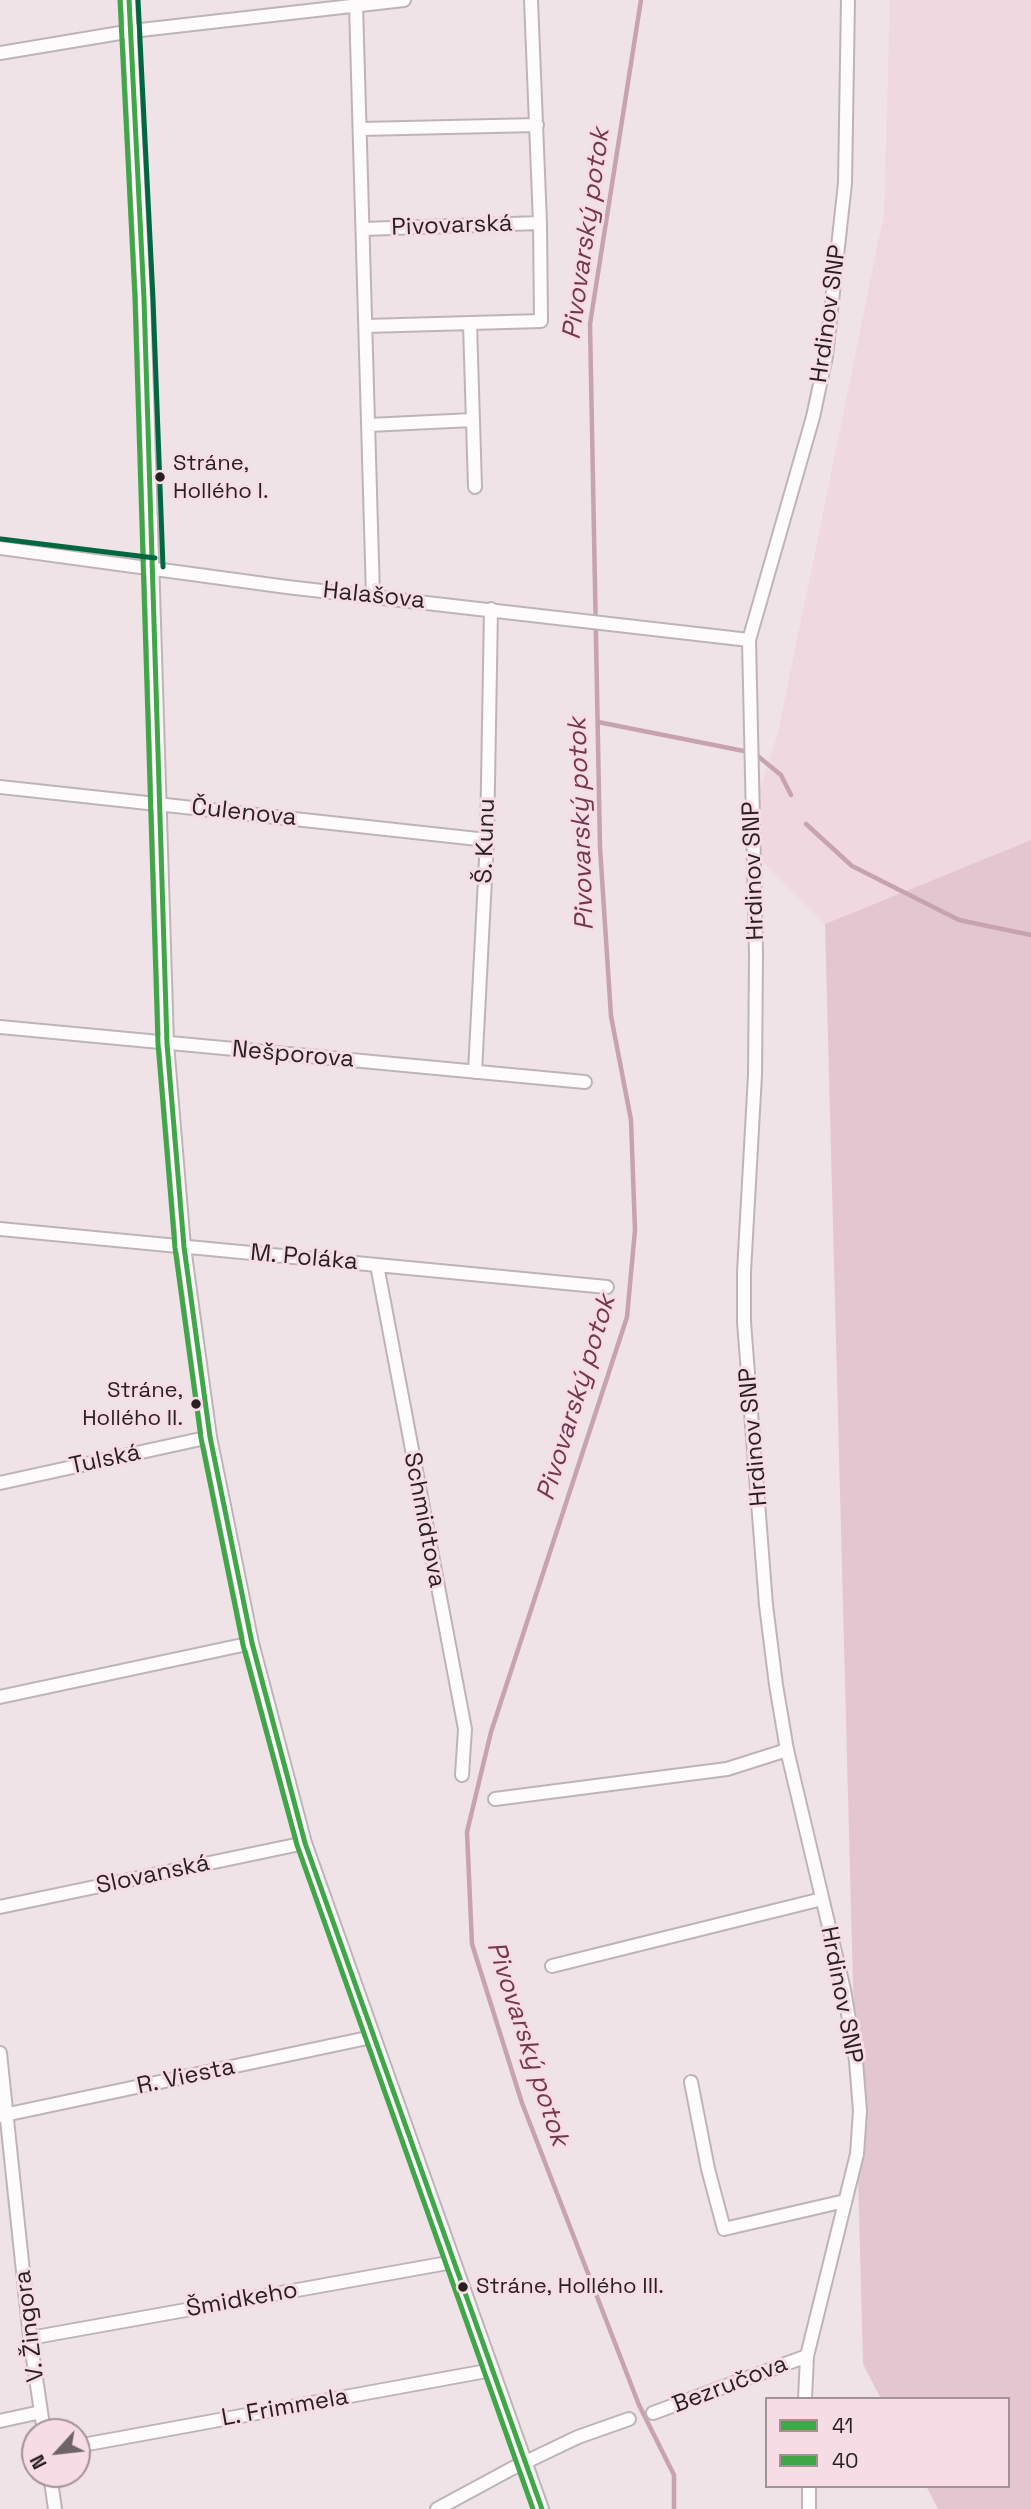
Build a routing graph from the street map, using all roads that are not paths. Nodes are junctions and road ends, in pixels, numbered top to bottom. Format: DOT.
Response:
graph roads {
  1 [pos="130,0"];
  2 [pos="404,0"];
  3 [pos="531,0"];
  4 [pos="848,0"];
  5 [pos="356,5"];
  6 [pos="132,31"];
  7 [pos="0,53"];
  8 [pos="537,125"];
  9 [pos="361,130"];
  10 [pos="540,223"];
  11 [pos="363,229"];
  12 [pos="470,324"];
  13 [pos="366,326"];
  14 [pos="472,420"];
  15 [pos="369,425"];
  16 [pos="475,487"];
  17 [pos="0,548"];
  18 [pos="154,567"];
  19 [pos="373,596"];
  20 [pos="491,609"];
  21 [pos="749,640"];
  22 [pos="0,787"];
  23 [pos="160,804"];
  24 [pos="487,840"];
  25 [pos="0,1027"];
  26 [pos="167,1044"];
  27 [pos="475,1073"];
  28 [pos="585,1082"];
  29 [pos="0,1229"];
  30 [pos="184,1247"];
  31 [pos="377,1265"];
  32 [pos="607,1287"];
  33 [pos="210,1437"];
  34 [pos="0,1483"];
  35 [pos="252,1643"];
  36 [pos="0,1697"];
  37 [pos="786,1750"];
  38 [pos="462,1775"];
  39 [pos="495,1799"];
  40 [pos="305,1843"];
  41 [pos="822,1899"];
  42 [pos="0,1908"];
  43 [pos="552,1966"];
  44 [pos="373,2037"];
  45 [pos="0,2053"];
  46 [pos="691,2082"];
  47 [pos="3,2115"];
  48 [pos="845,2201"];
  49 [pos="453,2262"];
  50 [pos="30,2337"];
  51 [pos="807,2356"];
  52 [pos="492,2370"];
  53 [pos="805,2397"];
  54 [pos="41,2412"];
  55 [pos="653,2413"];
  56 [pos="42,2418"];
  57 [pos="629,2419"];
  58 [pos="0,2421"];
  59 [pos="91,2443"];
  60 [pos="525,2463"];
  61 [pos="52,2488"];
  62 [pos="809,2488"];
  63 [pos="55,2509"];
  64 [pos="438,2509"];
  65 [pos="542,2509"];
  66 [pos="809,2509"];
  1 -- 6 [label="street"];
  2 -- 5 [label="street"];
  3 -- 8 [label="street, Pivovarská"];
  4 -- 21 [label="street, Hrdinov SNP"];
  5 -- 6 [label="street"];
  5 -- 9 [label="street, Pivovarská"];
  6 -- 7 [label="street"];
  6 -- 18 [label="street"];
  8 -- 9 [label="street"];
  8 -- 10 [label="street, Pivovarská"];
  9 -- 11 [label="street, Pivovarská"];
  10 -- 11 [label="street, Pivovarská"];
  10 -- 12 [label="street, Pivovarská"];
  11 -- 13 [label="street, Pivovarská"];
  12 -- 13 [label="street, Pivovarská"];
  12 -- 14 [label="street"];
  13 -- 15 [label="street, Pivovarská"];
  14 -- 15 [label="street"];
  14 -- 16 [label="street"];
  15 -- 19 [label="street, Pivovarská"];
  17 -- 18 [label="street, Halašova"];
  18 -- 19 [label="street, Halašova"];
  18 -- 23 [label="street"];
  19 -- 20 [label="street, Halašova"];
  20 -- 21 [label="street, Halašova"];
  20 -- 24 [label="street, Š. Kunu"];
  21 -- 37 [label="street, Hrdinov SNP"];
  22 -- 23 [label="street, Čulenova"];
  23 -- 24 [label="street, Čulenova"];
  23 -- 26 [label="street"];
  24 -- 27 [label="street, Š. Kunu"];
  25 -- 26 [label="street, Nešporova"];
  26 -- 27 [label="street, Nešporova"];
  26 -- 30 [label="street"];
  27 -- 28 [label="street, Nešporova"];
  29 -- 30 [label="street, M. Poláka"];
  30 -- 31 [label="street, M. Poláka"];
  30 -- 33 [label="street"];
  31 -- 32 [label="street, M. Poláka"];
  31 -- 38 [label="street, Schmidtova"];
  33 -- 34 [label="street, Tulská"];
  33 -- 35 [label="street"];
  35 -- 36 [label="street"];
  35 -- 40 [label="street"];
  37 -- 39 [label="street"];
  37 -- 41 [label="street, Hrdinov SNP"];
  40 -- 42 [label="street, Slovanská"];
  40 -- 44 [label="street"];
  41 -- 43 [label="street"];
  41 -- 48 [label="street, Hrdinov SNP"];
  44 -- 47 [label="street, R. Viesta"];
  44 -- 49 [label="street"];
  45 -- 47 [label="street, V. Žingora"];
  46 -- 48 [label="street"];
  47 -- 50 [label="street, V. Žingora"];
  48 -- 51 [label="street, Hrdinov SNP"];
  49 -- 50 [label="street, Šmidkeho"];
  49 -- 52 [label="street"];
  50 -- 54 [label="street, V. Žingora"];
  51 -- 53 [label="street, Hrdinov SNP"];
  51 -- 55 [label="street, Bezručova"];
  52 -- 59 [label="street, L. Frimmela"];
  52 -- 60 [label="street"];
  54 -- 56 [label="street, V. Žingora"];
  54 -- 58 [label="street"];
  57 -- 60 [label="street"];
  60 -- 64 [label="street"];
  60 -- 65 [label="street"];
  61 -- 63 [label="street"];
  62 -- 66 [label="street"];
}
